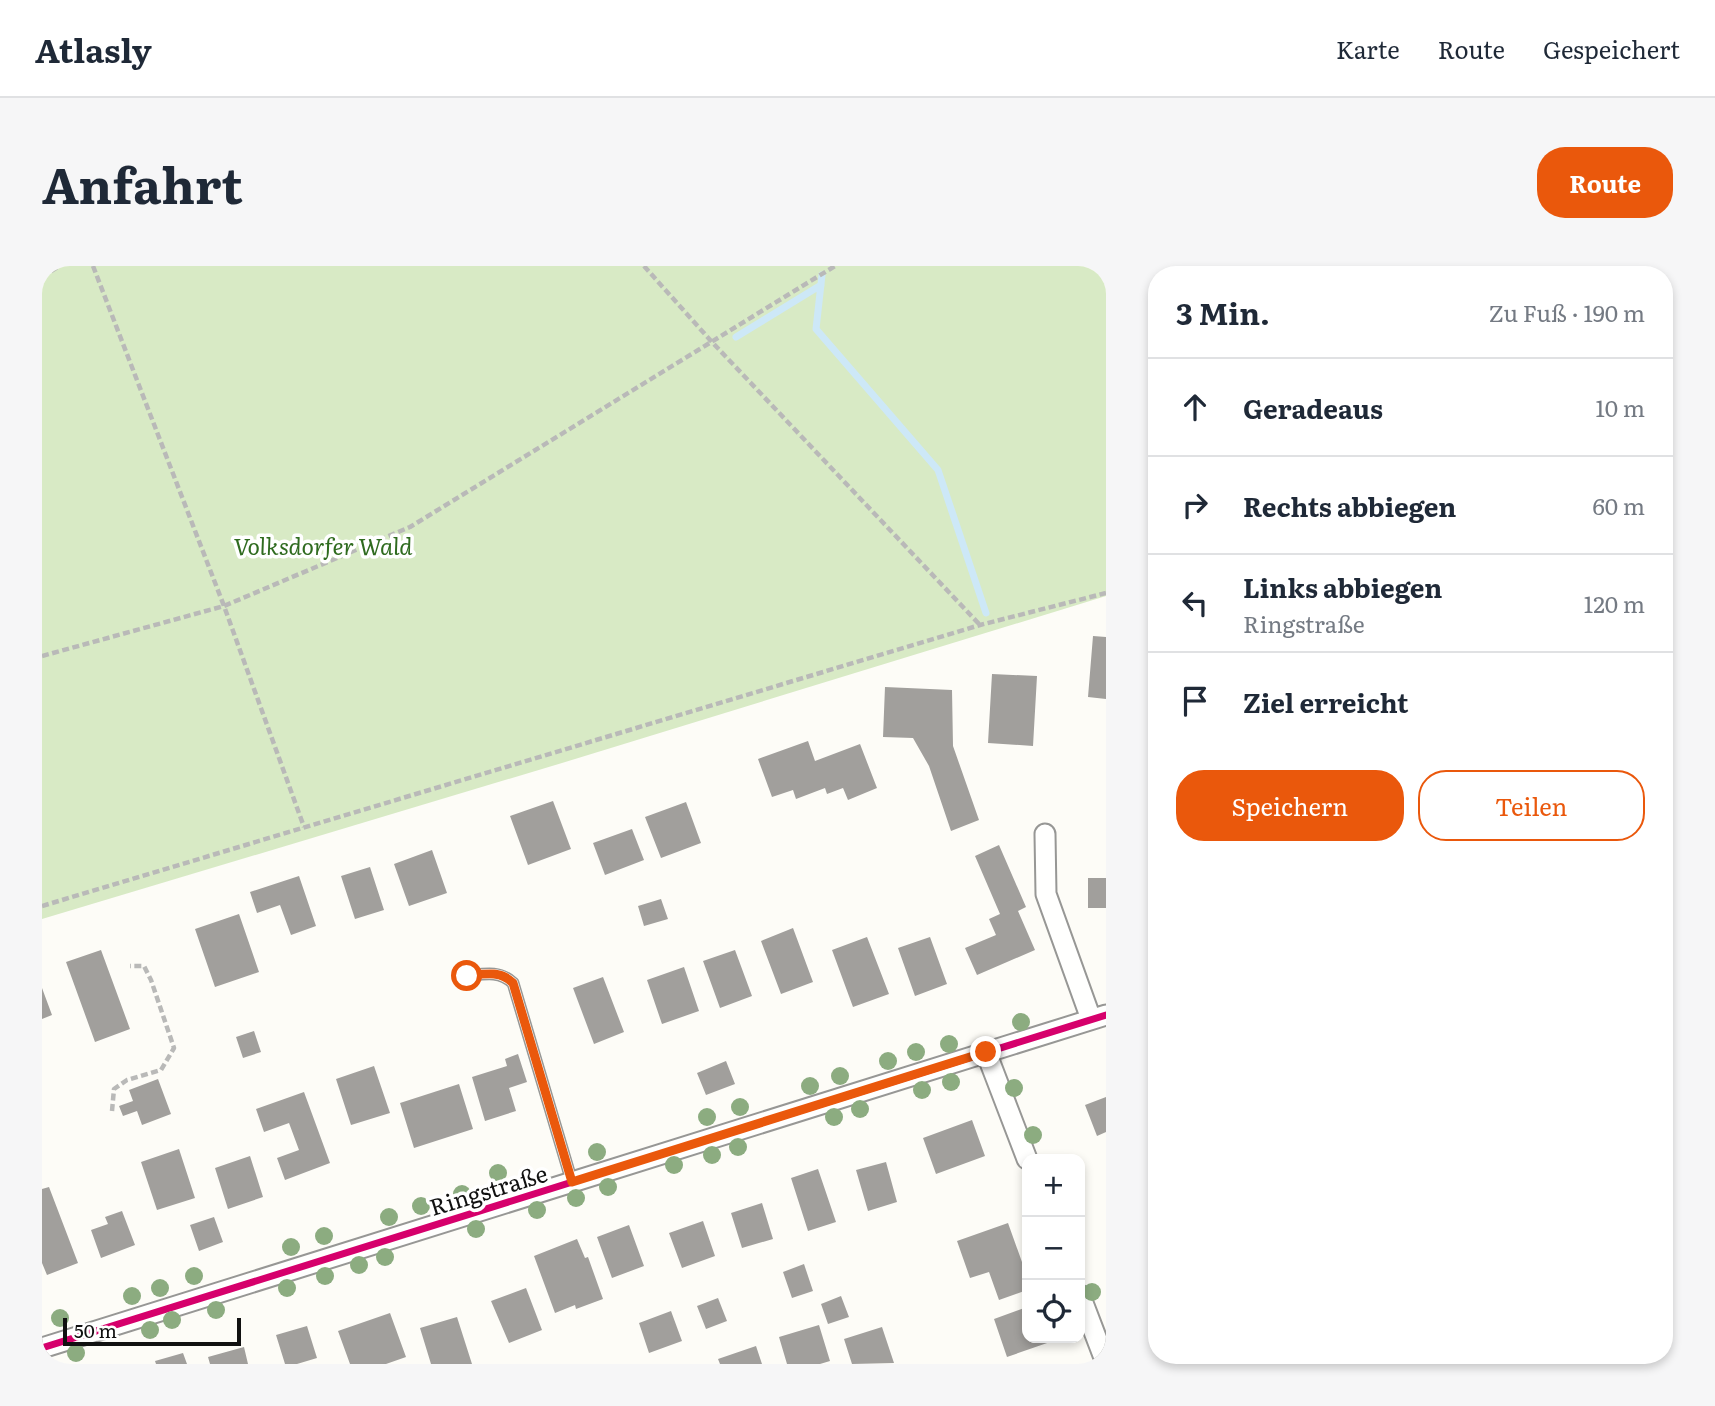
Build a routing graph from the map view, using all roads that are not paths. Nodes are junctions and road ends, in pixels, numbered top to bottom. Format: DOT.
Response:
graph roads {
  1 [pos="1045,834"];
  2 [pos="467,976"];
  3 [pos="1098,1017"];
  4 [pos="986,1052"];
  5 [pos="1025,1154"];
  6 [pos="572,1182"];
  7 [pos="1085,1308"];
  8 [pos="42,1348"];
  9 [pos="1106,1363"];
  1 -- 3 [label="street, Ringstraße"];
  2 -- 6 [label="lane"];
  3 -- 4 [label="street, Ringstraße"];
  4 -- 5 [label="street"];
  4 -- 6 [label="street, Ringstraße"];
  6 -- 8 [label="street, Ringstraße"];
  7 -- 9 [label="street"];
}
